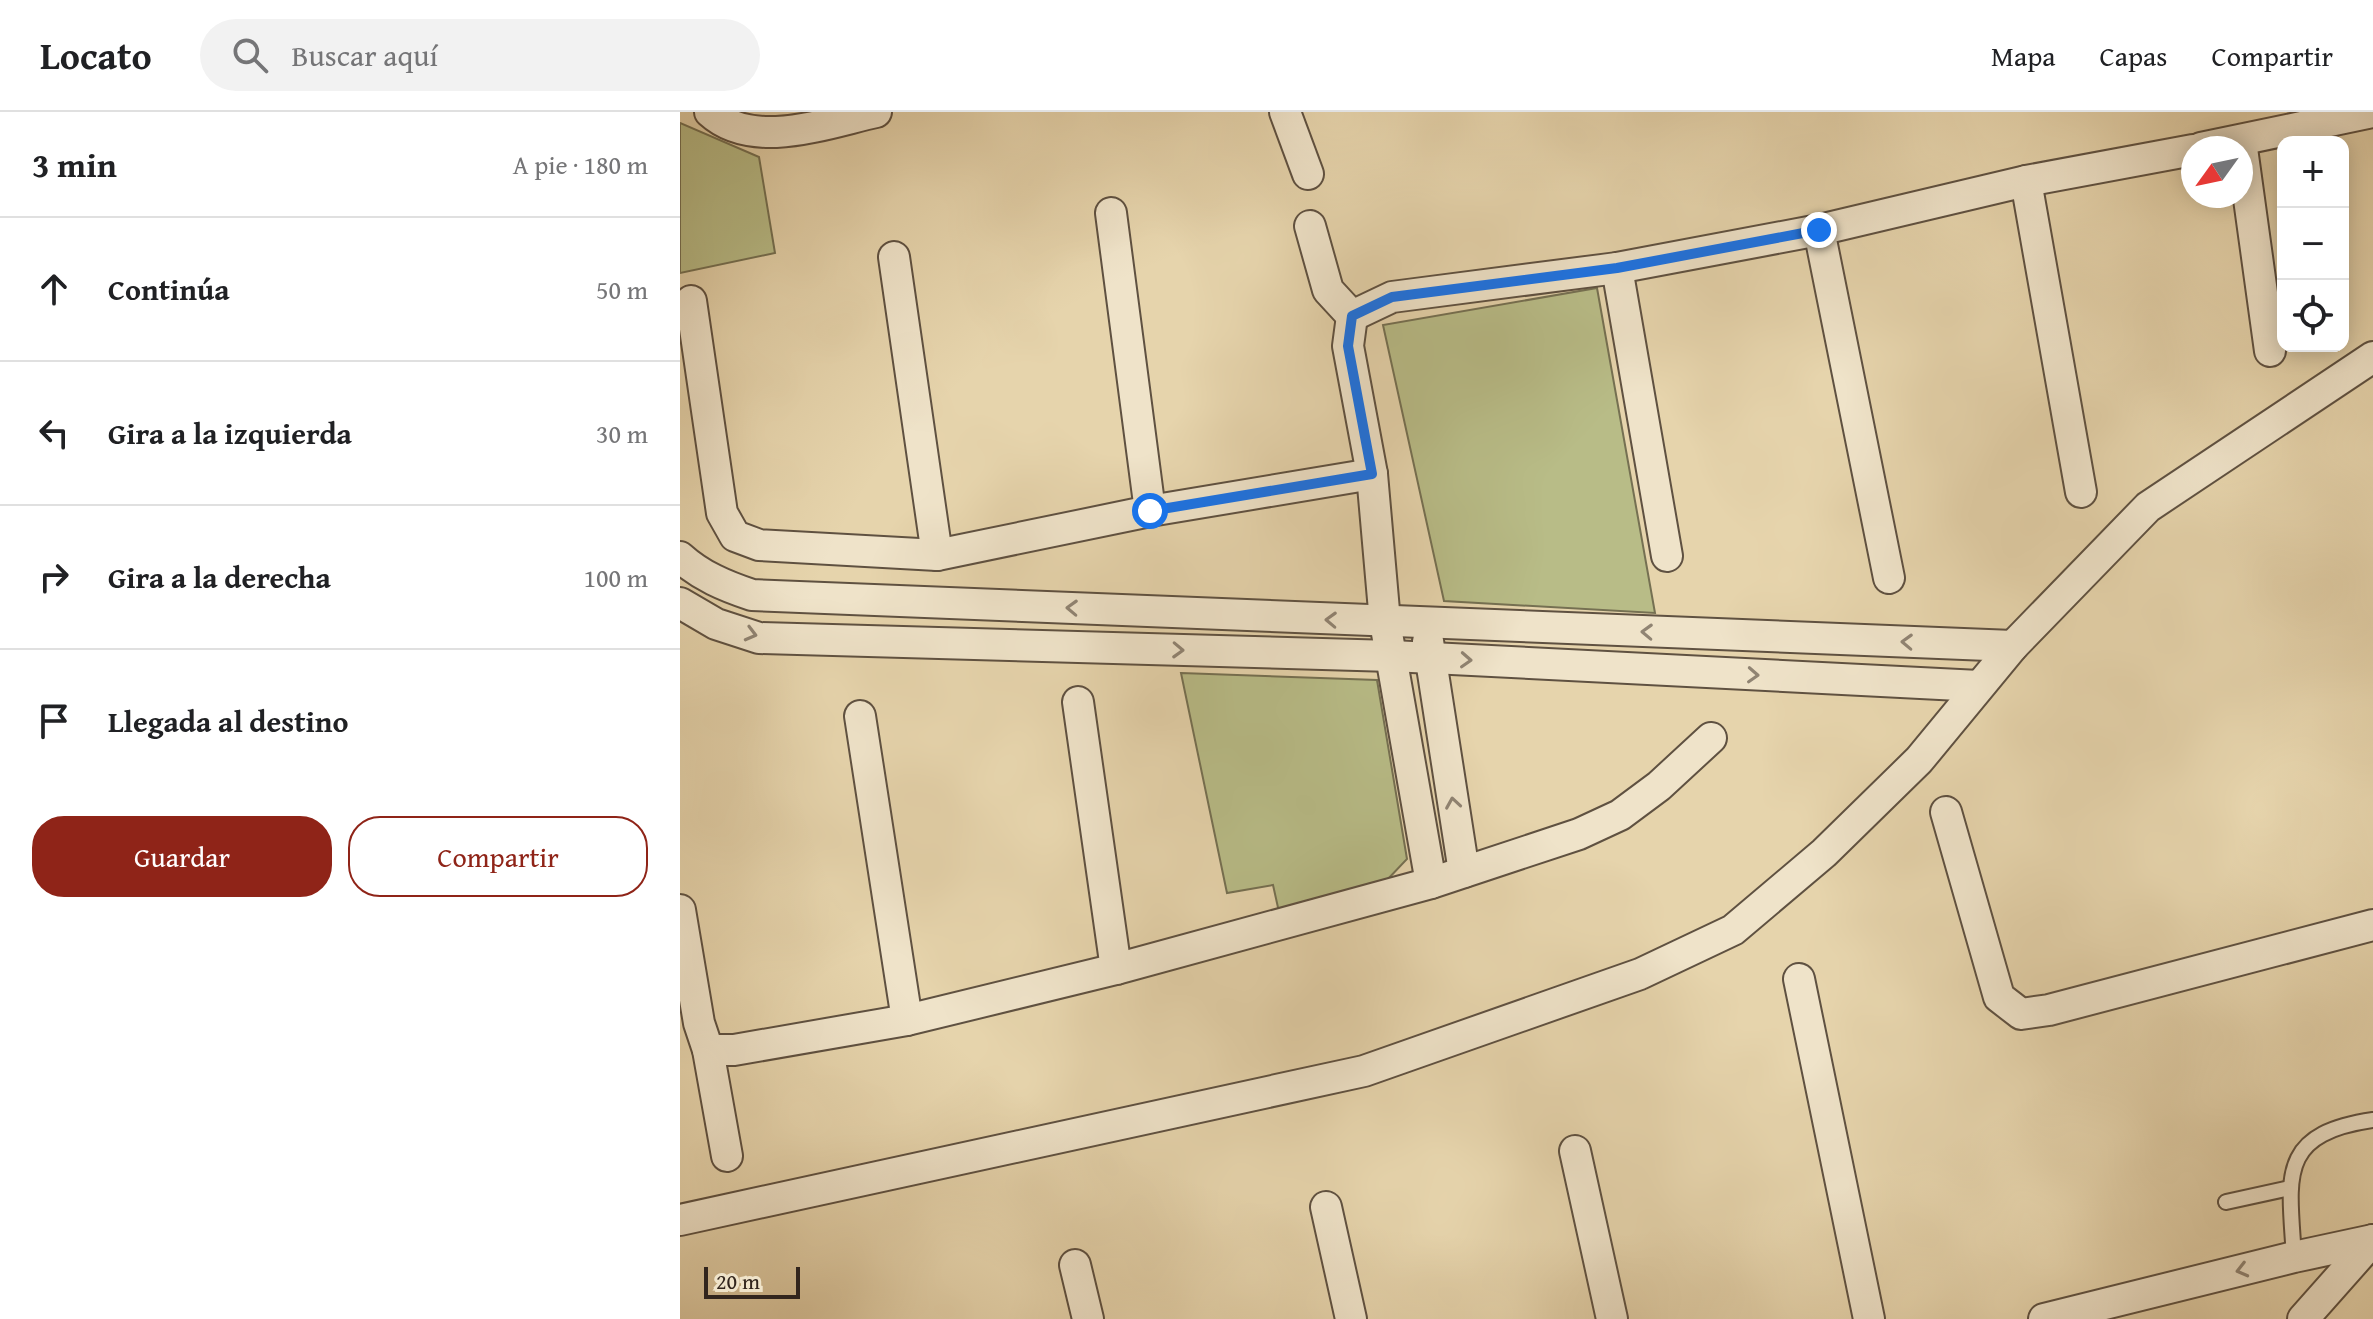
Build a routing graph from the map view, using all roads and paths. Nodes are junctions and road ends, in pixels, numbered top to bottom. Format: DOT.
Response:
graph roads {
  1 [pos="710,112"];
  2 [pos="876,112"];
  3 [pos="1285,112"];
  4 [pos="2373,112"];
  5 [pos="2253,138"];
  6 [pos="2181,152"];
  7 [pos="1308,174"];
  8 [pos="2026,181"];
  9 [pos="2250,208"];
  10 [pos="1111,213"];
  11 [pos="1310,226"];
  12 [pos="1819,230"];
  13 [pos="894,257"];
  14 [pos="1617,268"];
  15 [pos="691,301"];
  16 [pos="1352,316"];
  17 [pos="2270,351"];
  18 [pos="2373,357"];
  19 [pos="1372,474"];
  20 [pos="2081,492"];
  21 [pos="1150,511"];
  22 [pos="937,555"];
  23 [pos="1667,556"];
  24 [pos="680,557"];
  25 [pos="1889,578"];
  26 [pos="680,603"];
  27 [pos="1385,622"];
  28 [pos="1426,622"];
  29 [pos="1944,644"];
  30 [pos="2013,646"];
  31 [pos="1392,656"];
  32 [pos="1429,658"];
  33 [pos="1932,684"];
  34 [pos="1979,686"];
  35 [pos="1078,702"];
  36 [pos="860,716"];
  37 [pos="1711,738"];
  38 [pos="1946,812"];
  39 [pos="1464,872"];
  40 [pos="1431,883"];
  41 [pos="680,910"];
  42 [pos="2373,925"];
  43 [pos="1116,969"];
  44 [pos="1799,979"];
  45 [pos="907,1020"];
  46 [pos="708,1050"];
  47 [pos="2373,1120"];
  48 [pos="1575,1151"];
  49 [pos="727,1156"];
  50 [pos="2290,1188"];
  51 [pos="2226,1202"];
  52 [pos="1326,1207"];
  53 [pos="680,1220"];
  54 [pos="2373,1240"];
  55 [pos="2294,1257"];
  56 [pos="1075,1265"];
  57 [pos="1088,1319"];
  58 [pos="1351,1319"];
  59 [pos="1612,1319"];
  60 [pos="1869,1319"];
  61 [pos="2044,1319"];
  62 [pos="2303,1319"];
  1 -- 2 [label="street"];
  3 -- 7 [label="street"];
  4 -- 5 [label="street"];
  6 -- 8 [label="street"];
  8 -- 12 [label="street"];
  8 -- 20 [label="street"];
  9 -- 17 [label="street"];
  10 -- 21 [label="street"];
  11 -- 16 [label="street"];
  12 -- 14 [label="street"];
  12 -- 25 [label="street"];
  13 -- 22 [label="street"];
  14 -- 16 [label="street"];
  14 -- 23 [label="street"];
  15 -- 22 [label="street"];
  16 -- 19 [label="street"];
  18 -- 30 [label="street"];
  19 -- 21 [label="street"];
  19 -- 27 [label="street"];
  21 -- 22 [label="street"];
  27 -- 24 [label="street, one-way"];
  26 -- 31 [label="street, one-way"];
  27 -- 28 [label="street"];
  27 -- 31 [label="street"];
  29 -- 28 [label="street, one-way"];
  28 -- 32 [label="street"];
  29 -- 30 [label="street"];
  29 -- 33 [label="street"];
  30 -- 34 [label="street"];
  31 -- 32 [label="street"];
  31 -- 40 [label="street"];
  32 -- 33 [label="street, one-way"];
  39 -- 32 [label="street, one-way"];
  33 -- 34 [label="street"];
  34 -- 53 [label="street"];
  35 -- 43 [label="street"];
  36 -- 45 [label="street"];
  37 -- 39 [label="street"];
  38 -- 42 [label="street"];
  39 -- 40 [label="street"];
  40 -- 43 [label="street"];
  41 -- 46 [label="street"];
  43 -- 45 [label="street"];
  44 -- 60 [label="street"];
  45 -- 46 [label="street"];
  46 -- 49 [label="street"];
  47 -- 50 [label="lane"];
  48 -- 59 [label="street"];
  50 -- 51 [label="lane"];
  50 -- 55 [label="lane"];
  52 -- 58 [label="street"];
  54 -- 55 [label="street"];
  54 -- 62 [label="street"];
  55 -- 61 [label="street, one-way"];
  56 -- 57 [label="street"];
}
